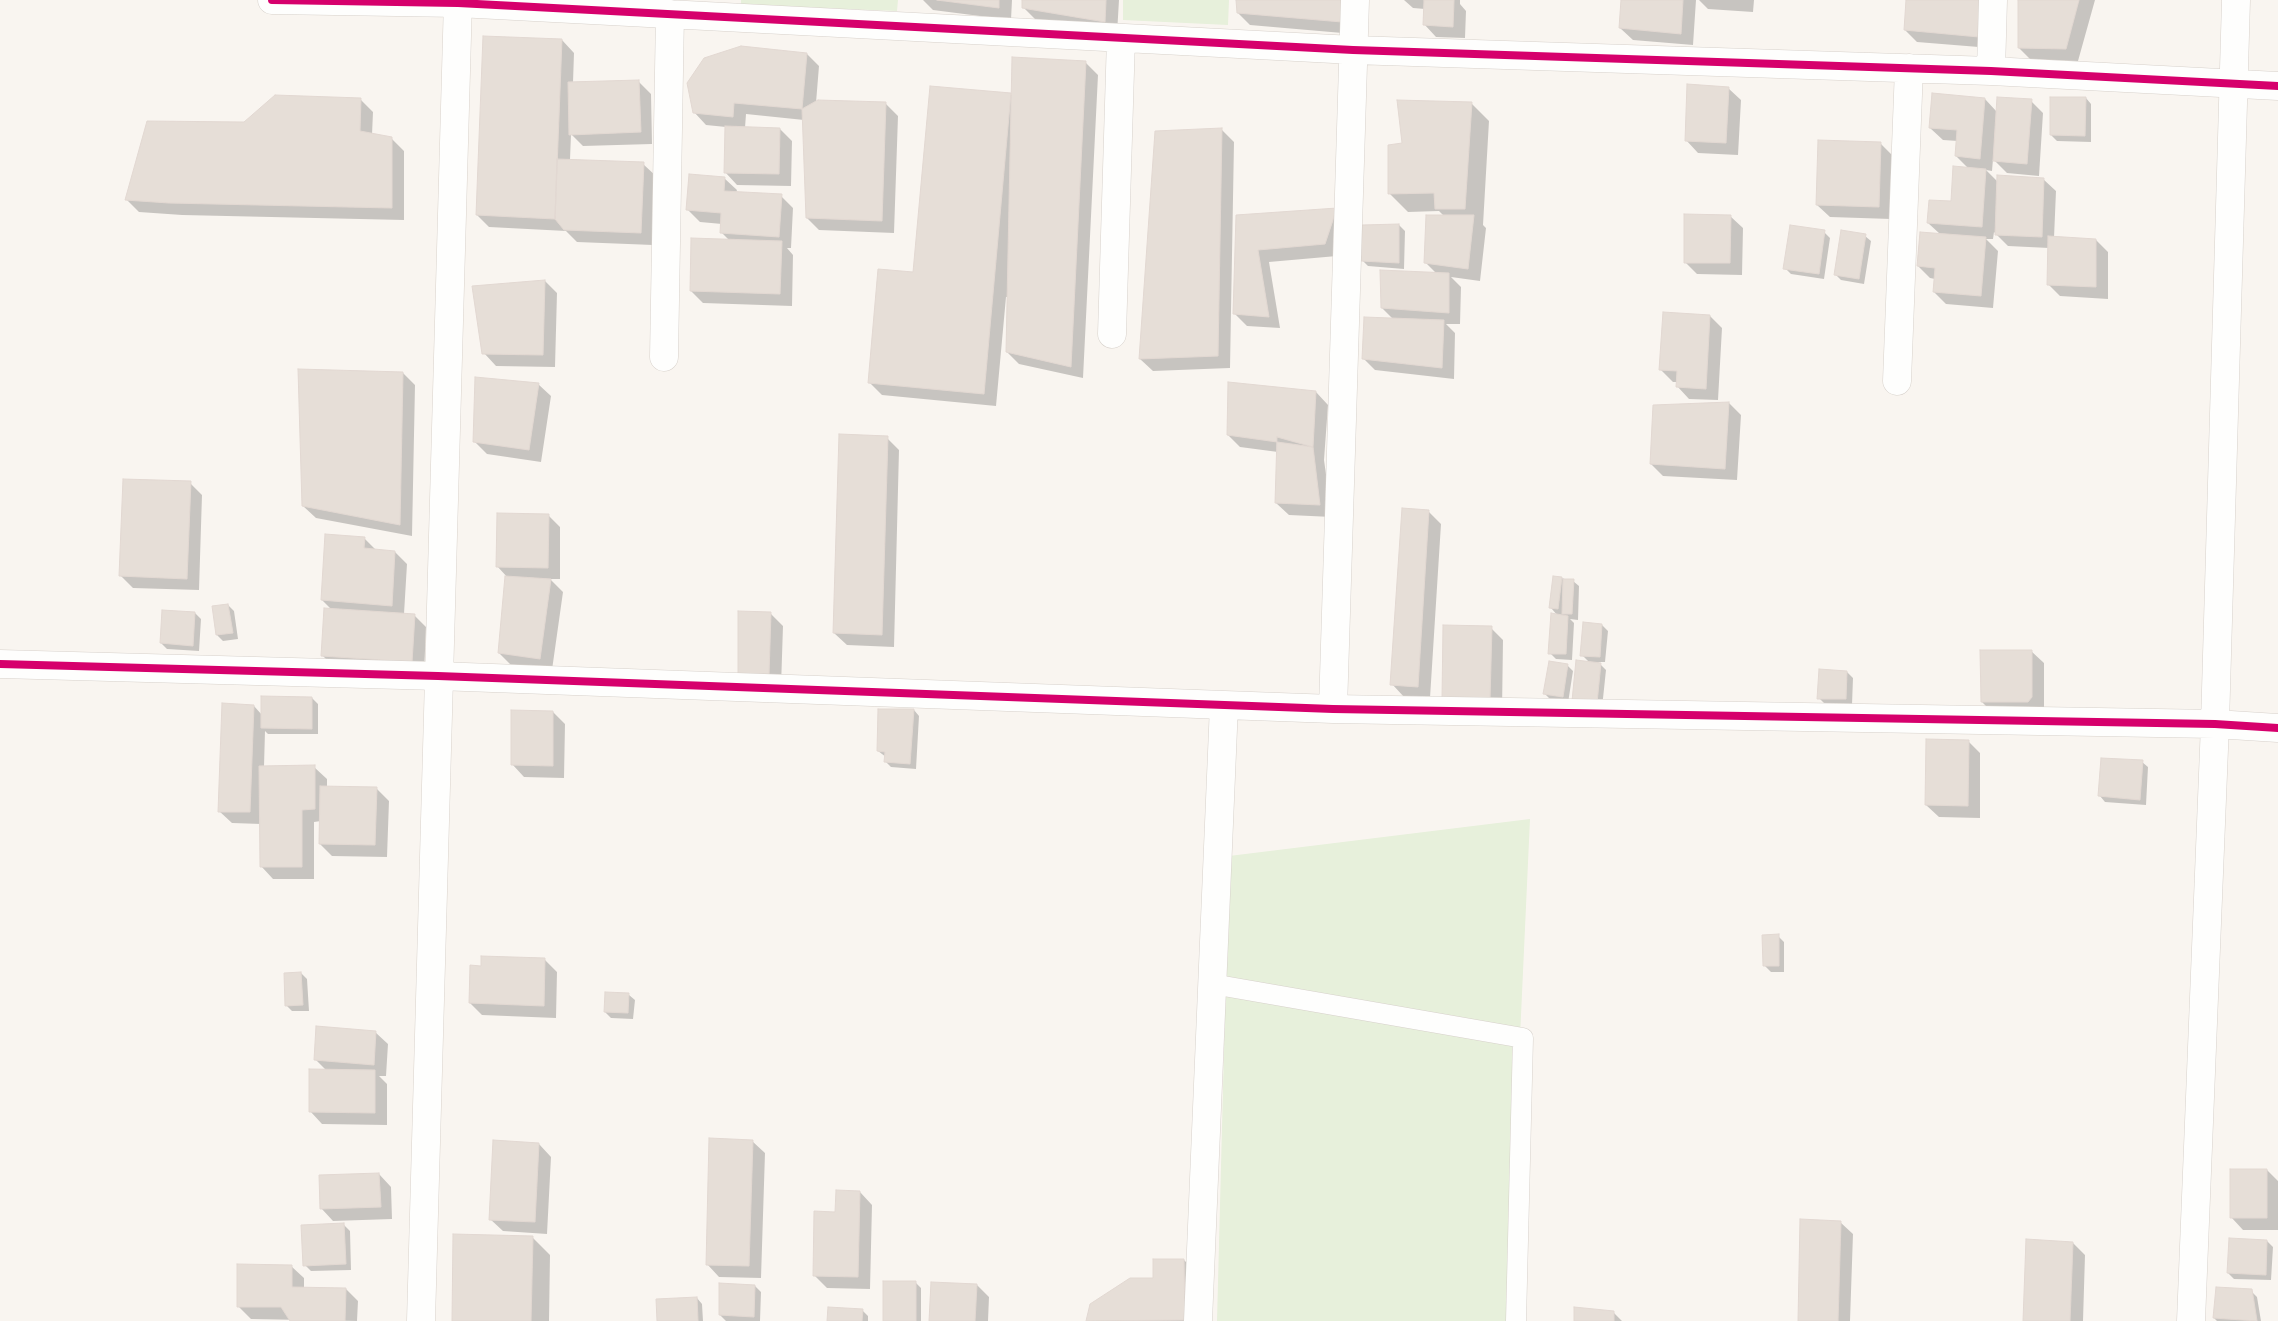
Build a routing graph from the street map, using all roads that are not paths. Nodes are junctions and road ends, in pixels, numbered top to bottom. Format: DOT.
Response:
graph roads {
  1 [pos="272,0"];
  2 [pos="1355,0"];
  3 [pos="1993,0"];
  4 [pos="2236,0"];
  5 [pos="458,2"];
  6 [pos="670,14"];
  7 [pos="1121,38"];
  8 [pos="1353,50"];
  9 [pos="1909,68"];
  10 [pos="1991,71"];
  11 [pos="2235,85"];
  12 [pos="2278,86"];
  13 [pos="1112,334"];
  14 [pos="664,357"];
  15 [pos="1897,381"];
  16 [pos="0,664"];
  17 [pos="438,676"];
  18 [pos="1224,705"];
  19 [pos="1333,709"];
  20 [pos="2215,724"];
  21 [pos="2278,728"];
  22 [pos="1212,984"];
  23 [pos="421,1321"];
  24 [pos="1198,1321"];
  25 [pos="1516,1321"];
  26 [pos="2191,1321"];
  1 -- 5 [label="street"];
  2 -- 8 [label="street"];
  3 -- 10 [label="street"];
  4 -- 11 [label="street"];
  5 -- 6 [label="street"];
  5 -- 17 [label="street"];
  6 -- 7 [label="street"];
  6 -- 14 [label="street"];
  7 -- 8 [label="street"];
  7 -- 13 [label="street"];
  8 -- 9 [label="street"];
  8 -- 19 [label="street"];
  9 -- 10 [label="street"];
  9 -- 15 [label="street"];
  10 -- 11 [label="street"];
  11 -- 12 [label="street"];
  11 -- 20 [label="street"];
  16 -- 17 [label="street"];
  17 -- 18 [label="street"];
  17 -- 23 [label="street"];
  18 -- 19 [label="street"];
  18 -- 22 [label="street"];
  19 -- 20 [label="street"];
  20 -- 21 [label="street"];
  20 -- 26 [label="street"];
  22 -- 24 [label="street"];
  22 -- 25 [label="lane"];
}
